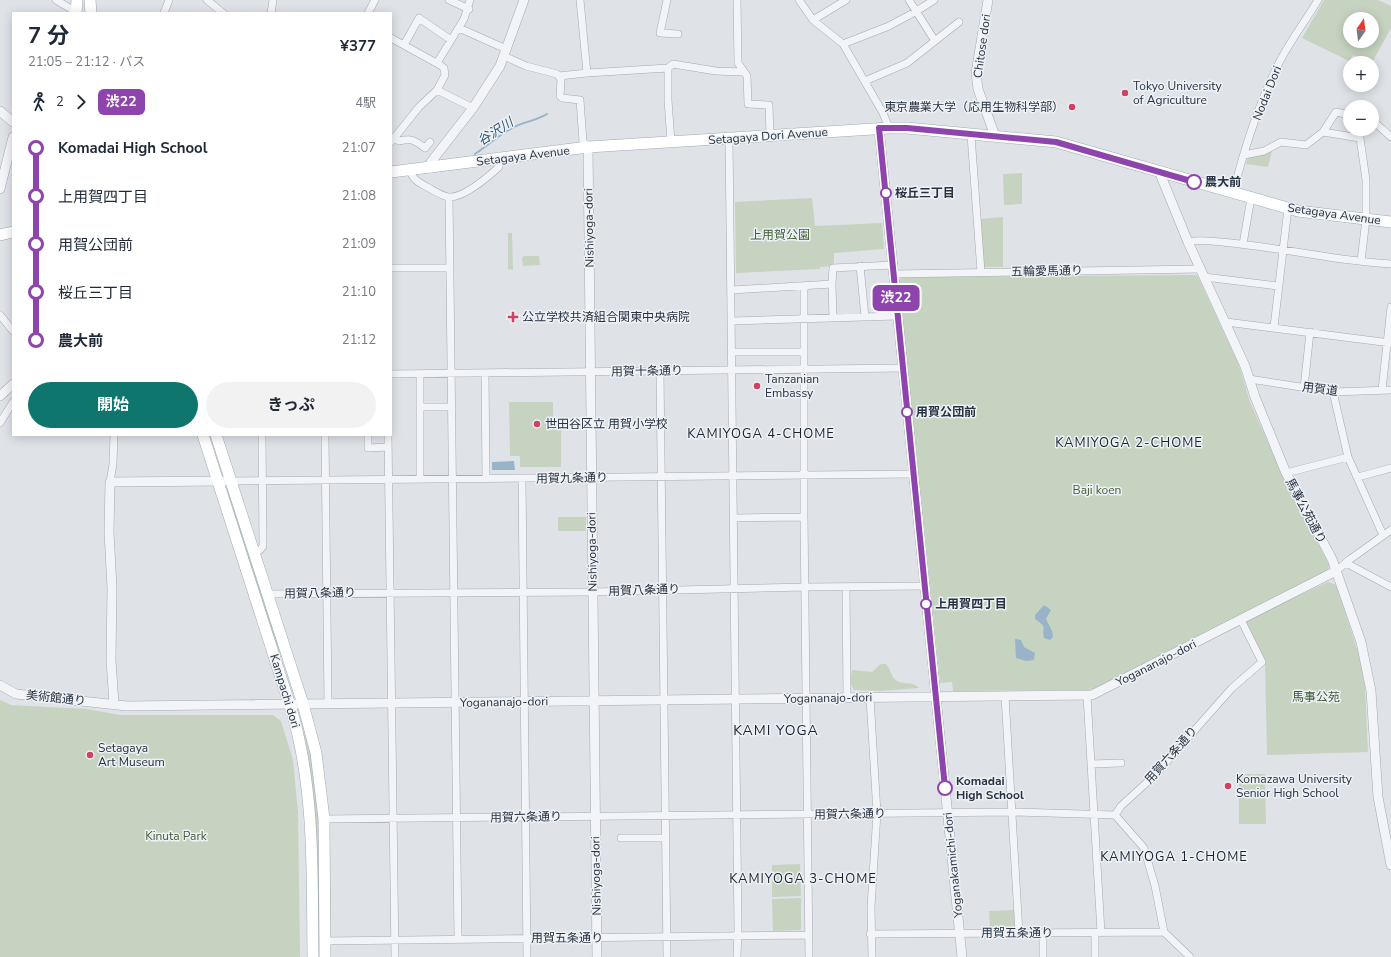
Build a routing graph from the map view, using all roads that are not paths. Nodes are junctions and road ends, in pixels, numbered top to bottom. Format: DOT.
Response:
graph roads {
  1 [pos="56,0"];
  2 [pos="78,0"];
  3 [pos="89,0"];
  4 [pos="169,0"];
  5 [pos="206,0"];
  6 [pos="273,0"];
  7 [pos="375,0"];
  8 [pos="449,0"];
  9 [pos="470,0"];
  10 [pos="524,0"];
  11 [pos="580,0"];
  12 [pos="667,0"];
  13 [pos="737,0"];
  14 [pos="800,0"];
  15 [pos="846,0"];
  16 [pos="909,0"];
  17 [pos="934,0"];
  18 [pos="988,0"];
  19 [pos="1318,0"];
  20 [pos="469,8"];
  21 [pos="78,12"];
  22 [pos="80,12"];
  23 [pos="81,12"];
  24 [pos="91,12"];
  25 [pos="164,12"];
  26 [pos="222,12"];
  27 [pos="271,12"];
  28 [pos="369,12"];
  29 [pos="915,12"];
  30 [pos="813,20"];
  31 [pos="959,22"];
  32 [pos="459,28"];
  33 [pos="678,34"];
  34 [pos="392,39"];
  35 [pos="451,40"];
  36 [pos="935,41"];
  37 [pos="843,44"];
  38 [pos="404,45"];
  39 [pos="505,52"];
  40 [pos="437,63"];
  41 [pos="668,68"];
  42 [pos="743,72"];
  43 [pos="587,73"];
  44 [pos="559,76"];
  45 [pos="865,81"];
  46 [pos="437,90"];
  47 [pos="473,108"];
  48 [pos="0,112"];
  49 [pos="1343,114"];
  50 [pos="12,121"];
  51 [pos="1379,126"];
  52 [pos="884,128"];
  53 [pos="1323,132"];
  54 [pos="971,135"];
  55 [pos="770,136"];
  56 [pos="995,136"];
  57 [pos="1391,137"];
  58 [pos="730,139"];
  59 [pos="392,140"];
  60 [pos="430,142"];
  61 [pos="671,142"];
  62 [pos="588,147"];
  63 [pos="11,155"];
  64 [pos="1244,155"];
  65 [pos="498,159"];
  66 [pos="431,168"];
  67 [pos="410,170"];
  68 [pos="392,172"];
  69 [pos="1162,172"];
  70 [pos="0,189"];
  71 [pos="1233,193"];
  72 [pos="449,197"];
  73 [pos="1251,198"];
  74 [pos="1288,208"];
  75 [pos="1366,219"];
  76 [pos="1391,222"];
  77 [pos="12,232"];
  78 [pos="0,235"];
  79 [pos="1188,242"];
  80 [pos="1243,244"];
  81 [pos="1283,251"];
  82 [pos="1361,261"];
  83 [pos="1391,264"];
  84 [pos="893,265"];
  85 [pos="860,266"];
  86 [pos="392,268"];
  87 [pos="450,268"];
  88 [pos="981,272"];
  89 [pos="1202,273"];
  90 [pos="893,274"];
  91 [pos="832,284"];
  92 [pos="804,286"];
  93 [pos="1278,286"];
  94 [pos="732,290"];
  95 [pos="1391,307"];
  96 [pos="0,315"];
  97 [pos="898,316"];
  98 [pos="865,317"];
  99 [pos="833,318"];
  100 [pos="804,319"];
  101 [pos="733,321"];
  102 [pos="1226,322"];
  103 [pos="1274,328"];
  104 [pos="12,329"];
  105 [pos="1310,332"];
  106 [pos="1389,342"];
  107 [pos="733,352"];
  108 [pos="804,352"];
  109 [pos="902,368"];
  110 [pos="732,370"];
  111 [pos="804,370"];
  112 [pos="590,372"];
  113 [pos="660,372"];
  114 [pos="392,374"];
  115 [pos="420,374"];
  116 [pos="451,374"];
  117 [pos="485,374"];
  118 [pos="1249,379"];
  119 [pos="12,385"];
  120 [pos="1304,388"];
  121 [pos="1382,390"];
  122 [pos="1391,390"];
  123 [pos="1333,392"];
  124 [pos="0,396"];
  125 [pos="12,404"];
  126 [pos="420,407"];
  127 [pos="452,407"];
  128 [pos="0,423"];
  129 [pos="114,436"];
  130 [pos="203,436"];
  131 [pos="216,436"];
  132 [pos="262,436"];
  133 [pos="325,436"];
  134 [pos="368,436"];
  135 [pos="388,436"];
  136 [pos="388,447"];
  137 [pos="1348,457"];
  138 [pos="1391,468"];
  139 [pos="1286,473"];
  140 [pos="913,474"];
  141 [pos="804,475"];
  142 [pos="733,476"];
  143 [pos="1358,477"];
  144 [pos="486,478"];
  145 [pos="522,478"];
  146 [pos="592,478"];
  147 [pos="662,478"];
  148 [pos="452,479"];
  149 [pos="389,480"];
  150 [pos="420,480"];
  151 [pos="218,481"];
  152 [pos="231,481"];
  153 [pos="262,481"];
  154 [pos="326,481"];
  155 [pos="110,482"];
  156 [pos="804,517"];
  157 [pos="734,518"];
  158 [pos="1391,530"];
  159 [pos="1384,535"];
  160 [pos="254,552"];
  161 [pos="1346,564"];
  162 [pos="1336,571"];
  163 [pos="924,586"];
  164 [pos="806,587"];
  165 [pos="846,587"];
  166 [pos="1391,587"];
  167 [pos="734,589"];
  168 [pos="663,590"];
  169 [pos="454,592"];
  170 [pos="523,592"];
  171 [pos="593,592"];
  172 [pos="327,593"];
  173 [pos="390,593"];
  174 [pos="267,594"];
  175 [pos="1241,620"];
  176 [pos="0,684"];
  177 [pos="1005,696"];
  178 [pos="1087,696"];
  179 [pos="936,697"];
  180 [pos="807,698"];
  181 [pos="847,698"];
  182 [pos="870,698"];
  183 [pos="736,699"];
  184 [pos="665,700"];
  185 [pos="594,701"];
  186 [pos="524,702"];
  187 [pos="391,703"];
  188 [pos="455,703"];
  189 [pos="114,704"];
  190 [pos="303,704"];
  191 [pos="328,704"];
  192 [pos="290,705"];
  193 [pos="1121,763"];
  194 [pos="1092,764"];
  195 [pos="1012,812"];
  196 [pos="877,813"];
  197 [pos="948,813"];
  198 [pos="737,814"];
  199 [pos="808,814"];
  200 [pos="1094,814"];
  201 [pos="665,815"];
  202 [pos="1115,815"];
  203 [pos="595,816"];
  204 [pos="393,818"];
  205 [pos="456,818"];
  206 [pos="525,818"];
  207 [pos="324,819"];
  208 [pos="621,838"];
  209 [pos="665,838"];
  210 [pos="1391,865"];
  211 [pos="1098,932"];
  212 [pos="1164,932"];
  213 [pos="1019,933"];
  214 [pos="1043,933"];
  215 [pos="870,934"];
  216 [pos="959,934"];
  217 [pos="809,935"];
  218 [pos="738,936"];
  219 [pos="666,937"];
  220 [pos="527,938"];
  221 [pos="597,938"];
  222 [pos="458,939"];
  223 [pos="394,940"];
  224 [pos="325,941"];
  225 [pos="1185,955"];
  226 [pos="313,957"];
  227 [pos="326,957"];
  228 [pos="395,957"];
  229 [pos="527,957"];
  230 [pos="597,957"];
  231 [pos="667,957"];
  232 [pos="737,957"];
  233 [pos="809,957"];
  234 [pos="866,957"];
  235 [pos="872,957"];
  236 [pos="962,957"];
  237 [pos="1043,957"];
  238 [pos="1095,957"];
  1 -- 21 [label="street"];
  2 -- 22 [label="main road"];
  3 -- 23 [label="main road"];
  3 -- 24 [label="main road"];
  4 -- 25 [label="street"];
  5 -- 26 [label="street"];
  6 -- 27 [label="street"];
  7 -- 28 [label="street"];
  8 -- 20 [label="street"];
  9 -- 20 [label="street"];
  10 -- 39 [label="street"];
  11 -- 43 [label="street"];
  12 -- 33 [label="street"];
  13 -- 42 [label="street"];
  14 -- 30 [label="street"];
  15 -- 30 [label="street"];
  16 -- 29 [label="street"];
  17 -- 29 [label="street"];
  18 -- 56 [label="street, Chitose dori"];
  19 -- 64 [label="street, Nodai Dori"];
  20 -- 32 [label="street"];
  29 -- 36 [label="street"];
  29 -- 37 [label="street"];
  30 -- 37 [label="street"];
  31 -- 36 [label="street"];
  32 -- 35 [label="street"];
  32 -- 39 [label="street"];
  34 -- 38 [label="street"];
  35 -- 38 [label="street"];
  35 -- 40 [label="street"];
  36 -- 45 [label="street"];
  37 -- 45 [label="street"];
  38 -- 40 [label="street"];
  39 -- 44 [label="street"];
  39 -- 47 [label="street"];
  40 -- 46 [label="street"];
  41 -- 42 [label="street"];
  41 -- 43 [label="street"];
  41 -- 61 [label="street"];
  42 -- 55 [label="street"];
  43 -- 44 [label="street"];
  44 -- 62 [label="street"];
  45 -- 52 [label="street"];
  46 -- 47 [label="street"];
  46 -- 59 [label="street"];
  47 -- 66 [label="street"];
  48 -- 50 [label="street"];
  49 -- 53 [label="street"];
  51 -- 57 [label="street"];
  52 -- 54 [label="main road, Setagaya Avenue"];
  52 -- 55 [label="main road, Setagaya Dori Avenue"];
  52 -- 84 [label="street, Yoganakamichi-dori"];
  53 -- 64 [label="street"];
  53 -- 75 [label="street"];
  54 -- 56 [label="main road, Setagaya Avenue"];
  54 -- 88 [label="street"];
  55 -- 58 [label="main road, Setagaya Dori Avenue"];
  56 -- 69 [label="main road, Setagaya Avenue"];
  58 -- 61 [label="main road, Setagaya Dori Avenue"];
  58 -- 94 [label="street"];
  59 -- 60 [label="street"];
  61 -- 62 [label="main road, Setagaya Dori Avenue"];
  62 -- 65 [label="main road, Setagaya Avenue"];
  62 -- 112 [label="street, Nishiyoga-dori"];
  63 -- 70 [label="street"];
  64 -- 71 [label="street, Nodai Dori"];
  65 -- 66 [label="main road, Setagaya Avenue"];
  65 -- 72 [label="street"];
  66 -- 67 [label="main road, Setagaya Avenue"];
  67 -- 68 [label="main road, Setagaya Avenue"];
  67 -- 72 [label="street"];
  69 -- 71 [label="main road, Setagaya Avenue"];
  69 -- 79 [label="street, 馬事公苑通り"];
  71 -- 73 [label="main road, Setagaya Avenue"];
  72 -- 87 [label="street"];
  73 -- 74 [label="main road, Setagaya Avenue"];
  73 -- 80 [label="street"];
  74 -- 75 [label="main road, Setagaya Avenue"];
  74 -- 81 [label="street"];
  75 -- 76 [label="main road, Setagaya Avenue"];
  75 -- 82 [label="street"];
  77 -- 78 [label="main road"];
  79 -- 80 [label="street"];
  79 -- 89 [label="street, 馬事公苑通り"];
  80 -- 81 [label="street"];
  81 -- 82 [label="street"];
  81 -- 93 [label="street"];
  82 -- 83 [label="street"];
  84 -- 85 [label="street"];
  84 -- 90 [label="street, Yoganakamichi-dori"];
  85 -- 91 [label="street"];
  85 -- 98 [label="street"];
  86 -- 87 [label="street"];
  87 -- 116 [label="street"];
  88 -- 89 [label="street, 五輪愛馬通り"];
  88 -- 90 [label="street, 五輪愛馬通り"];
  89 -- 93 [label="street, 五輪愛馬通り"];
  89 -- 102 [label="street, 馬事公苑通り"];
  90 -- 97 [label="street, Yoganakamichi-dori"];
  91 -- 92 [label="street"];
  91 -- 99 [label="street"];
  92 -- 94 [label="street"];
  92 -- 100 [label="street"];
  93 -- 103 [label="street"];
  94 -- 101 [label="street"];
  95 -- 106 [label="street"];
  96 -- 104 [label="street"];
  97 -- 98 [label="street"];
  97 -- 109 [label="street, Yoganakamichi-dori"];
  98 -- 99 [label="street"];
  99 -- 100 [label="street"];
  100 -- 101 [label="street"];
  100 -- 108 [label="street"];
  101 -- 107 [label="street"];
  102 -- 103 [label="street"];
  102 -- 118 [label="street, 馬事公苑通り"];
  103 -- 105 [label="street"];
  105 -- 106 [label="street"];
  105 -- 120 [label="street"];
  106 -- 121 [label="street"];
  107 -- 108 [label="street"];
  107 -- 110 [label="street"];
  108 -- 111 [label="street"];
  109 -- 111 [label="street, 用賀十条通り"];
  109 -- 140 [label="street, Yoganakamichi-dori"];
  110 -- 111 [label="street, 用賀十条通り"];
  110 -- 113 [label="street, 用賀十条通り"];
  110 -- 142 [label="street"];
  111 -- 141 [label="street"];
  112 -- 113 [label="street, 用賀十条通り"];
  112 -- 117 [label="street, 用賀十条通り"];
  112 -- 146 [label="street, Nishiyoga-dori"];
  113 -- 147 [label="street"];
  114 -- 115 [label="street, 用賀十条通り"];
  115 -- 116 [label="street, 用賀十条通り"];
  115 -- 126 [label="street"];
  116 -- 117 [label="street, 用賀十条通り"];
  116 -- 127 [label="street"];
  117 -- 144 [label="street"];
  118 -- 120 [label="street, 用賀道"];
  118 -- 139 [label="street, 馬事公苑通り"];
  119 -- 124 [label="street"];
  120 -- 123 [label="street, 用賀道"];
  121 -- 122 [label="street, 用賀道"];
  121 -- 123 [label="street, 用賀道"];
  123 -- 137 [label="street"];
  125 -- 128 [label="street"];
  126 -- 127 [label="street"];
  126 -- 150 [label="street"];
  127 -- 148 [label="street"];
  129 -- 155 [label="street"];
  130 -- 151 [label="main road, Kampachi dori"];
  131 -- 152 [label="main road, Kampachi dori"];
  132 -- 153 [label="street"];
  133 -- 154 [label="street"];
  134 -- 136 [label="street"];
  135 -- 136 [label="street"];
  136 -- 149 [label="street"];
  137 -- 139 [label="street"];
  137 -- 143 [label="street"];
  138 -- 143 [label="street"];
  139 -- 162 [label="street, 馬事公苑通り"];
  140 -- 141 [label="street, 用賀九条通り"];
  140 -- 163 [label="street, Yoganakamichi-dori"];
  141 -- 142 [label="street, 用賀九条通り"];
  141 -- 156 [label="street"];
  142 -- 147 [label="street, 用賀九条通り"];
  142 -- 157 [label="street"];
  143 -- 159 [label="street"];
  144 -- 145 [label="street, 用賀九条通り"];
  144 -- 148 [label="street, 用賀九条通り"];
  145 -- 146 [label="street, 用賀九条通り"];
  145 -- 170 [label="street"];
  146 -- 147 [label="street, 用賀九条通り"];
  146 -- 171 [label="street, Nishiyoga-dori"];
  147 -- 168 [label="street"];
  148 -- 150 [label="street, 用賀九条通り"];
  148 -- 169 [label="street"];
  149 -- 150 [label="street, 用賀九条通り"];
  149 -- 154 [label="street, 用賀九条通り"];
  149 -- 173 [label="street"];
  151 -- 152 [label="street"];
  151 -- 155 [label="street"];
  151 -- 192 [label="main road, Kampachi dori"];
  152 -- 153 [label="street, 用賀九条通り"];
  152 -- 160 [label="main road, Kampachi dori"];
  153 -- 154 [label="street, 用賀九条通り"];
  153 -- 160 [label="street"];
  154 -- 172 [label="street"];
  155 -- 189 [label="street"];
  156 -- 157 [label="street"];
  156 -- 164 [label="street"];
  157 -- 167 [label="street"];
  158 -- 159 [label="street"];
  159 -- 161 [label="street"];
  160 -- 174 [label="main road, Kampachi dori"];
  161 -- 162 [label="street"];
  161 -- 166 [label="street"];
  162 -- 175 [label="street, Yogananajo-dori"];
  162 -- 210 [label="street, 馬事公苑通り"];
  163 -- 165 [label="street, 用賀八条通り"];
  163 -- 179 [label="street, Yoganakamichi-dori"];
  164 -- 165 [label="street, 用賀八条通り"];
  164 -- 167 [label="street, 用賀八条通り"];
  164 -- 180 [label="street"];
  165 -- 181 [label="street"];
  167 -- 168 [label="street, 用賀八条通り"];
  167 -- 183 [label="street"];
  168 -- 171 [label="street, 用賀八条通り"];
  168 -- 184 [label="street"];
  169 -- 170 [label="street, 用賀八条通り"];
  169 -- 173 [label="street, 用賀八条通り"];
  169 -- 188 [label="street"];
  170 -- 171 [label="street, 用賀八条通り"];
  170 -- 186 [label="street"];
  171 -- 185 [label="street, Nishiyoga-dori"];
  172 -- 173 [label="street, 用賀八条通り"];
  172 -- 174 [label="street, 用賀八条通り"];
  172 -- 191 [label="street"];
  173 -- 187 [label="street"];
  174 -- 190 [label="main road, Kampachi dori"];
  175 -- 178 [label="street, Yogananajo-dori"];
  175 -- 202 [label="street, 用賀六条通り"];
  176 -- 189 [label="street, 美術館通り"];
  177 -- 178 [label="street, Yogananajo-dori"];
  177 -- 179 [label="street, Yogananajo-dori"];
  177 -- 195 [label="street"];
  178 -- 194 [label="street"];
  179 -- 182 [label="street, Yogananajo-dori"];
  179 -- 197 [label="street, Yoganakamichi-dori"];
  180 -- 181 [label="street, Yogananajo-dori"];
  180 -- 183 [label="street, Yogananajo-dori"];
  180 -- 199 [label="street"];
  181 -- 182 [label="street, Yogananajo-dori"];
  182 -- 196 [label="street"];
  183 -- 184 [label="street, Yogananajo-dori"];
  183 -- 198 [label="street"];
  184 -- 185 [label="street, Yogananajo-dori"];
  184 -- 201 [label="street"];
  185 -- 186 [label="street, Yogananajo-dori"];
  185 -- 203 [label="street, Nishiyoga-dori"];
  186 -- 188 [label="street, Yogananajo-dori"];
  186 -- 206 [label="street"];
  187 -- 188 [label="street, Yogananajo-dori"];
  187 -- 191 [label="street, Yogananajo-dori"];
  187 -- 204 [label="street"];
  188 -- 205 [label="street"];
  189 -- 192 [label="street, 美術館通り"];
  190 -- 191 [label="street, Yogananajo-dori"];
  190 -- 192 [label="street, Yogananajo-dori"];
  190 -- 207 [label="main road, Kampachi dori"];
  192 -- 226 [label="main road, Kampachi dori"];
  193 -- 194 [label="street"];
  194 -- 200 [label="street"];
  195 -- 197 [label="street, 用賀六条通り"];
  195 -- 200 [label="street, 用賀六条通り"];
  195 -- 213 [label="street"];
  196 -- 197 [label="street, 用賀六条通り"];
  196 -- 199 [label="street, 用賀六条通り"];
  196 -- 215 [label="street"];
  197 -- 216 [label="street, Yoganakamichi-dori"];
  198 -- 199 [label="street, 用賀六条通り"];
  198 -- 201 [label="street, 用賀六条通り"];
  198 -- 218 [label="street"];
  199 -- 217 [label="street"];
  200 -- 202 [label="street, 用賀六条通り"];
  200 -- 211 [label="street"];
  201 -- 203 [label="street, 用賀六条通り"];
  201 -- 209 [label="street"];
  202 -- 212 [label="street"];
  203 -- 206 [label="street, 用賀六条通り"];
  203 -- 221 [label="street, Nishiyoga-dori"];
  204 -- 205 [label="street, 用賀六条通り"];
  204 -- 207 [label="street, 用賀六条通り"];
  204 -- 223 [label="street"];
  205 -- 206 [label="street, 用賀六条通り"];
  205 -- 222 [label="street"];
  206 -- 220 [label="street"];
  207 -- 224 [label="main road, Kampachi dori"];
  208 -- 209 [label="street"];
  209 -- 219 [label="street"];
  211 -- 212 [label="street, 用賀五条通り"];
  211 -- 214 [label="street, 用賀五条通り"];
  211 -- 238 [label="street"];
  212 -- 225 [label="street"];
  213 -- 214 [label="street, 用賀五条通り"];
  213 -- 216 [label="street, 用賀五条通り"];
  214 -- 237 [label="street"];
  215 -- 216 [label="street, 用賀五条通り"];
  215 -- 235 [label="street"];
  216 -- 236 [label="street, Yoganakamichi-dori"];
  217 -- 218 [label="street, 用賀五条通り"];
  217 -- 233 [label="street"];
  218 -- 219 [label="street, 用賀五条通り"];
  218 -- 232 [label="street"];
  219 -- 221 [label="street, 用賀五条通り"];
  219 -- 231 [label="street"];
  220 -- 221 [label="street, 用賀五条通り"];
  220 -- 222 [label="street, 用賀五条通り"];
  220 -- 229 [label="street"];
  221 -- 230 [label="street, Nishiyoga-dori"];
  222 -- 223 [label="street, 用賀五条通り"];
  223 -- 224 [label="street, 用賀五条通り"];
  223 -- 228 [label="street"];
  224 -- 227 [label="main road, Kampachi dori"];
  234 -- 235 [label="street"];
}
